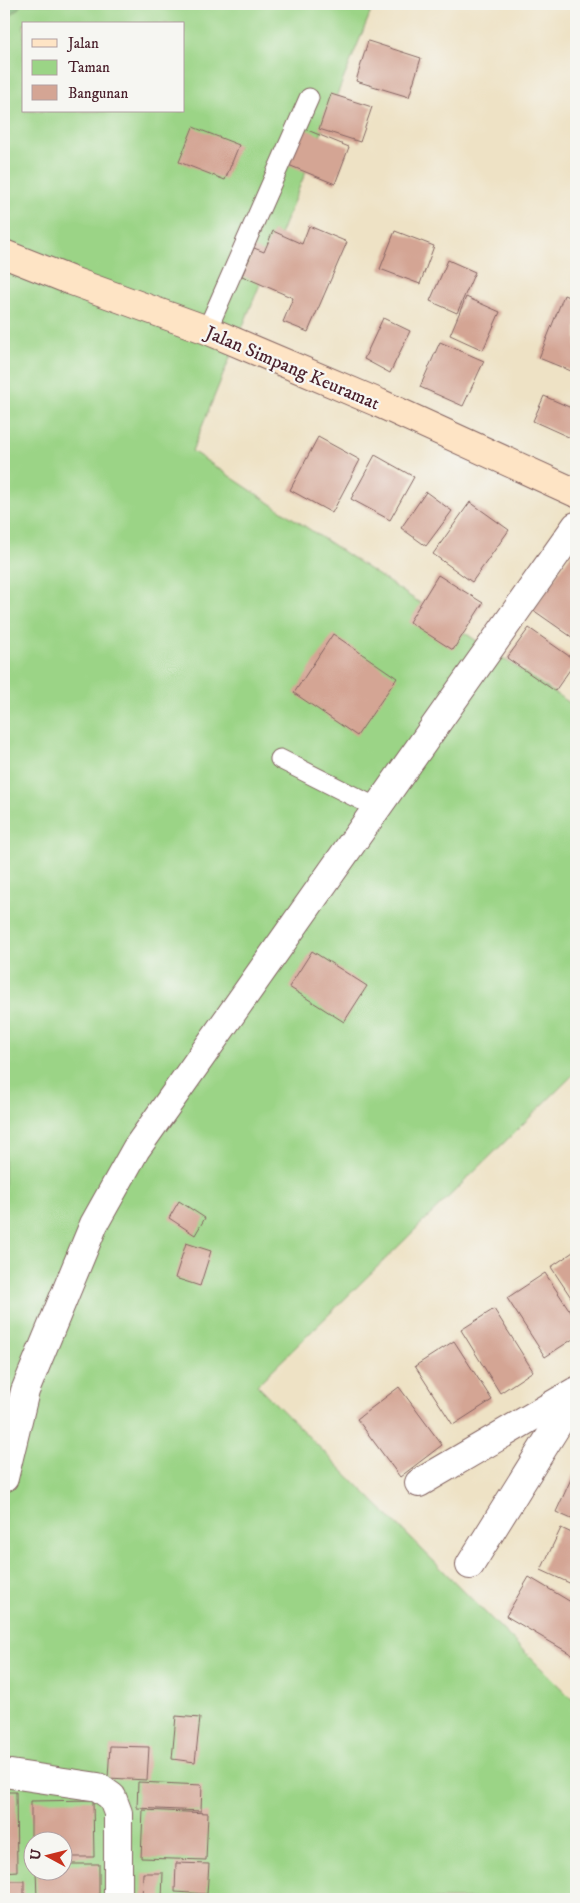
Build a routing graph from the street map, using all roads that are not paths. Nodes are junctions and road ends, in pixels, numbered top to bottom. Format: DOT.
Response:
graph roads {
  1 [pos="309,98"];
  2 [pos="4,254"];
  3 [pos="207,330"];
  4 [pos="576,493"];
  5 [pos="576,526"];
  6 [pos="280,759"];
  7 [pos="377,808"];
  8 [pos="576,1391"];
  9 [pos="576,1395"];
  10 [pos="4,1478"];
  11 [pos="419,1483"];
  12 [pos="470,1565"];
  13 [pos="4,1773"];
  14 [pos="118,1899"];
  1 -- 3 [label="lane"];
  2 -- 3 [label="main road, Jalan Simpang Keuramat"];
  3 -- 4 [label="main road, Jalan Simpang Keuramat"];
  5 -- 7 [label="street"];
  6 -- 7 [label="lane"];
  7 -- 10 [label="street"];
  8 -- 11 [label="street"];
  9 -- 12 [label="street"];
  13 -- 14 [label="street"];
}
